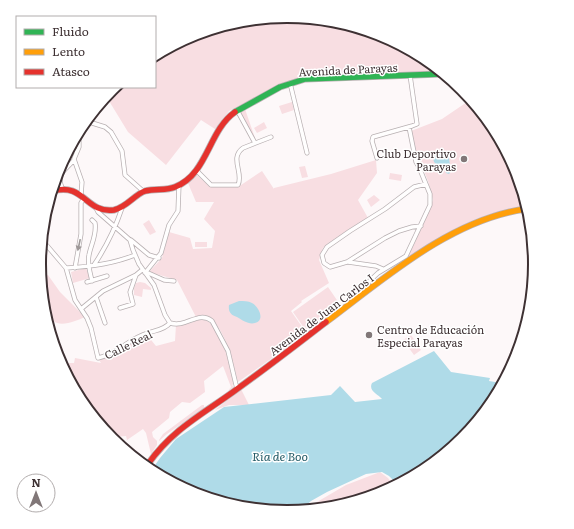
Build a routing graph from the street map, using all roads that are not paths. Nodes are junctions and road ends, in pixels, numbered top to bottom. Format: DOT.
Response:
graph roads {
  1 [pos="435,74"];
  2 [pos="410,75"];
  3 [pos="290,83"];
  4 [pos="237,110"];
  5 [pos="91,123"];
  6 [pos="409,127"];
  7 [pos="271,136"];
  8 [pos="79,142"];
  9 [pos="255,143"];
  10 [pos="74,151"];
  11 [pos="77,152"];
  12 [pos="307,153"];
  13 [pos="377,158"];
  14 [pos="74,160"];
  15 [pos="64,171"];
  16 [pos="197,171"];
  17 [pos="59,184"];
  18 [pos="426,184"];
  19 [pos="180,185"];
  20 [pos="62,188"];
  21 [pos="57,190"];
  22 [pos="143,192"];
  23 [pos="82,196"];
  24 [pos="96,208"];
  25 [pos="122,208"];
  26 [pos="522,210"];
  27 [pos="92,220"];
  28 [pos="116,226"];
  29 [pos="421,226"];
  30 [pos="130,240"];
  31 [pos="46,245"];
  32 [pos="135,255"];
  33 [pos="159,258"];
  34 [pos="347,262"];
  35 [pos="94,265"];
  36 [pos="88,266"];
  37 [pos="66,268"];
  38 [pos="75,268"];
  39 [pos="383,269"];
  40 [pos="144,271"];
  41 [pos="136,275"];
  42 [pos="107,276"];
  43 [pos="174,280"];
  44 [pos="92,281"];
  45 [pos="87,282"];
  46 [pos="96,297"];
  47 [pos="361,297"];
  48 [pos="81,308"];
  49 [pos="120,308"];
  50 [pos="105,323"];
  51 [pos="170,323"];
  52 [pos="237,389"];
  53 [pos="149,462"];
  1 -- 2 [label="street, Avenida de Parayas"];
  2 -- 3 [label="street, Avenida de Parayas"];
  2 -- 6 [label="street"];
  3 -- 4 [label="street, Avenida de Parayas"];
  3 -- 12 [label="street"];
  4 -- 9 [label="street"];
  4 -- 16 [label="street, Avenida de Parayas"];
  5 -- 22 [label="street"];
  6 -- 13 [label="street"];
  6 -- 18 [label="street"];
  7 -- 9 [label="street"];
  8 -- 11 [label="street"];
  9 -- 16 [label="street"];
  10 -- 11 [label="street"];
  11 -- 14 [label="street"];
  14 -- 15 [label="street"];
  14 -- 23 [label="street"];
  16 -- 19 [label="street, Avenida de Parayas"];
  17 -- 20 [label="street"];
  18 -- 29 [label="street"];
  18 -- 34 [label="street"];
  19 -- 22 [label="street, Avenida de Parayas"];
  19 -- 33 [label="street"];
  20 -- 21 [label="street"];
  20 -- 23 [label="street"];
  22 -- 25 [label="street, Avenida de Parayas"];
  23 -- 24 [label="street"];
  23 -- 38 [label="street, one-way"];
  24 -- 25 [label="street"];
  24 -- 28 [label="street"];
  25 -- 28 [label="street"];
  26 -- 47 [label="street, Avenida de Juan Carlos I"];
  27 -- 36 [label="street"];
  28 -- 30 [label="street"];
  28 -- 35 [label="street"];
  29 -- 34 [label="street"];
  29 -- 39 [label="street"];
  30 -- 32 [label="street"];
  30 -- 33 [label="street"];
  31 -- 37 [label="street, Calle Real"];
  32 -- 35 [label="street"];
  32 -- 40 [label="street"];
  33 -- 40 [label="street"];
  34 -- 39 [label="street"];
  35 -- 36 [label="street"];
  36 -- 38 [label="street"];
  36 -- 44 [label="street"];
  37 -- 38 [label="street"];
  37 -- 48 [label="street, Calle Real"];
  39 -- 47 [label="street"];
  40 -- 41 [label="street"];
  40 -- 43 [label="street"];
  40 -- 51 [label="street"];
  41 -- 46 [label="street"];
  41 -- 49 [label="street"];
  42 -- 44 [label="street"];
  44 -- 45 [label="street"];
  46 -- 48 [label="street"];
  46 -- 50 [label="street"];
  47 -- 52 [label="street, Avenida de Juan Carlos I"];
  48 -- 51 [label="street, Calle Real"];
  51 -- 52 [label="street"];
  52 -- 53 [label="street, Avenida de Juan Carlos I"];
}
